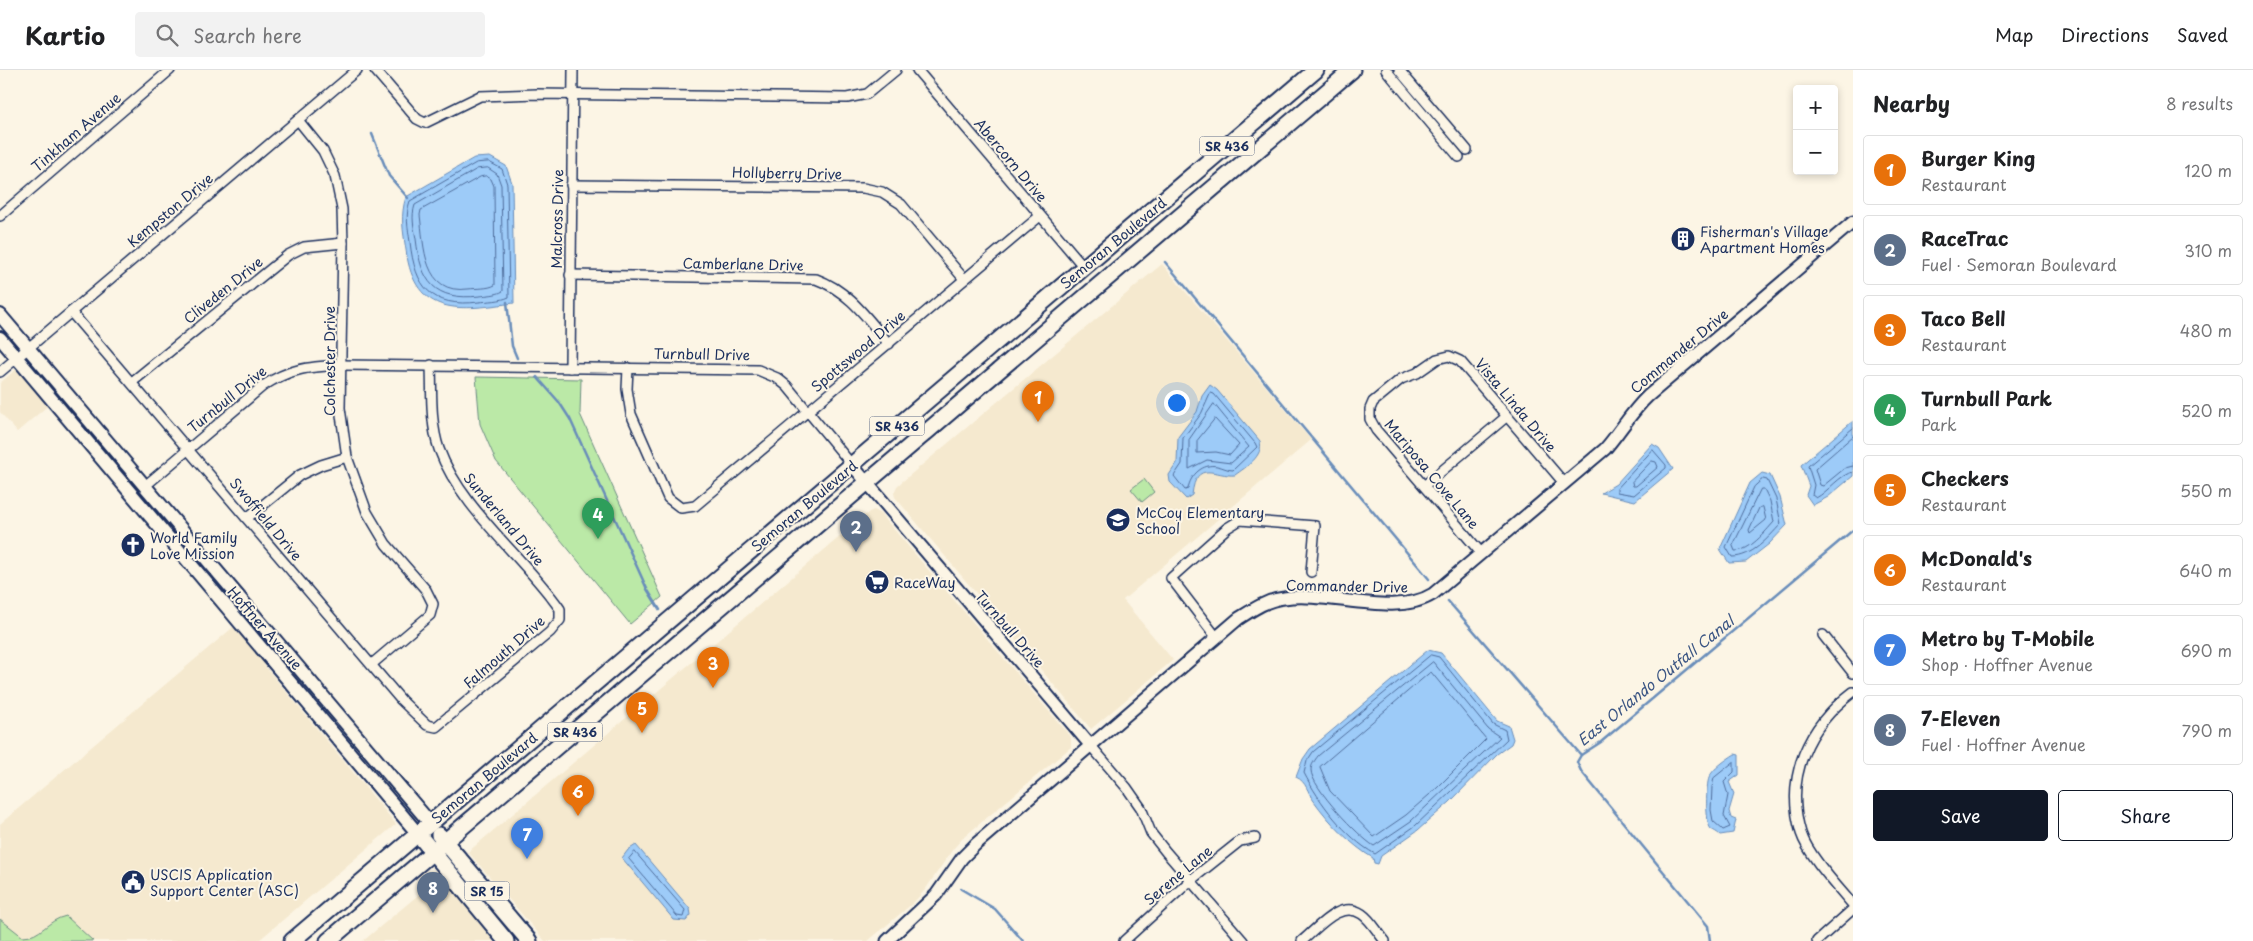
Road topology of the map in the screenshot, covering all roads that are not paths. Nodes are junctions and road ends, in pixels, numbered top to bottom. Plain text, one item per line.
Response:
1 (170, 70) edge
2 (358, 70) edge
3 (375, 70) edge
4 (573, 70) edge
5 (896, 70) edge
6 (917, 70) edge
7 (1316, 70) edge
8 (1352, 70) edge
9 (1386, 70) edge
10 (1399, 70) edge
11 (572, 95) junction
12 (298, 120) junction
13 (1467, 150) dead end
14 (1459, 157) dead end
15 (572, 185) junction
16 (0, 216) edge
17 (1040, 216) junction
18 (1853, 222) edge
19 (1122, 235) junction
20 (343, 243) junction
21 (1084, 267) junction
22 (570, 276) junction
23 (964, 279) junction
24 (1102, 282) junction
25 (71, 312) junction
26 (0, 315) edge
27 (1062, 316) junction
28 (0, 338) edge
29 (889, 344) junction
30 (28, 349) junction
31 (17, 358) junction
32 (341, 365) junction
33 (431, 365) junction
34 (570, 368) junction
35 (628, 368) junction
36 (0, 372) edge
37 (132, 382) junction
38 (1370, 409) joint
39 (808, 411) junction
40 (1506, 417) junction
41 (189, 449) junction
42 (347, 457) junction
43 (852, 465) junction
44 (122, 482) junction
45 (868, 483) junction
46 (1564, 483) junction
47 (1425, 485) junction
48 (144, 486) junction
49 (247, 518) junction
50 (199, 552) junction
51 (1481, 553) junction
52 (1311, 572) dead end
53 (552, 598) joint
54 (671, 619) junction
55 (1823, 635) dead end
56 (1217, 638) junction
57 (372, 664) junction
58 (654, 665) junction
59 (1853, 673) edge
60 (1853, 692) edge
61 (447, 719) joint
62 (1091, 746) junction
63 (431, 824) junction
64 (418, 834) junction
65 (1255, 838) dead end
66 (445, 842) junction
67 (433, 853) junction
68 (1191, 880) junction
69 (1853, 907) edge
70 (292, 941) edge
71 (328, 941) edge
72 (506, 941) edge
73 (529, 941) edge
74 (887, 941) edge
75 (1124, 941) edge
76 (1243, 941) edge
77 (1302, 941) edge
78 (1385, 941) edge
79 (1817, 941) edge

1 - 16 street, Tinkham Avenue
2 - 12 street, Kempston Drive
3 - 11 street
4 - 11 street, Malcross Drive
5 - 11 street
6 - 17 street, Abercorn Drive
7 - 19 main road, Semoran Boulevard / SR 436
8 - 24 main road, Semoran Boulevard / SR 436
9 - 14 street
10 - 13 street
11 - 15 street, Malcross Drive
12 - 20 street, Colchester Drive
12 - 25 street, Kempston Drive
15 - 22 street, Malcross Drive
15 - 23 street, Hollyberry Drive
17 - 21 street, Abercorn Drive
17 - 23 street, Spottswood Drive
18 - 46 street, Commander Drive
19 - 21 main road, Semoran Boulevard / SR 436
19 - 24 main road
20 - 32 street, Colchester Drive
20 - 37 street, Cliveden Drive
21 - 27 main road
21 - 43 main road, Semoran Boulevard / SR 436
22 - 29 street, Camberlane Drive
22 - 34 street, Malcross Drive
23 - 29 street, Spottswood Drive
24 - 27 main road, Semoran Boulevard / SR 436
25 - 30 street, Kempston Drive
25 - 37 street, Swoffield Drive
26 - 30 main road, Hoffner Avenue / SR 15
27 - 45 main road, Semoran Boulevard / SR 436
28 - 31 main road, Hoffner Avenue / SR 15
29 - 39 street, Spottswood Drive
30 - 31 street, Kempston Drive
30 - 48 main road, Hoffner Avenue / SR 15
31 - 36 street, Kempston Drive
31 - 44 main road, Hoffner Avenue / SR 15
32 - 33 street, Turnbull Drive
32 - 41 street, Turnbull Drive
32 - 42 street, Colchester Drive
33 - 34 street, Turnbull Drive
33 - 53 street, Sunderland Drive
34 - 35 street, Turnbull Drive
35 - 39 street, Turnbull Drive
35 - 39 street, Spottswood Drive
37 - 41 street, Swoffield Drive
38 - 40 street, Vista Linda Drive
38 - 47 street, Mariposa Cove Lane
39 - 43 street, Turnbull Drive
40 - 46 street, Vista Linda Drive
40 - 47 street
41 - 48 street, Turnbull Drive
41 - 49 street, Swoffield Drive
42 - 49 street
42 - 57 street, Colchester Drive
43 - 45 street, Turnbull Drive
43 - 54 main road, Semoran Boulevard / SR 436
44 - 50 main road
44 - 64 main road, Hoffner Avenue / SR 15
45 - 58 main road, Semoran Boulevard / SR 436
45 - 62 street, Turnbull Drive
46 - 51 street, Commander Drive
47 - 51 street, Mariposa Cove Lane
48 - 50 main road, Hoffner Avenue / SR 15
49 - 57 street, Swoffield Drive
50 - 63 main road, Hoffner Avenue / SR 15
51 - 56 street, Commander Drive
52 - 56 street
53 - 61 street, Falmouth Drive
54 - 58 main road
54 - 63 main road, Semoran Boulevard / SR 436
55 - 59 street
56 - 62 street, Commander Drive
57 - 61 street, Swoffield Drive
58 - 66 main road, Semoran Boulevard / SR 436
60 - 69 street
62 - 68 street, Turnbull Drive
62 - 74 street, Commander Drive
63 - 64 main road, Semoran Boulevard / SR 436
63 - 66 main road, Hoffner Avenue / SR 15
64 - 67 main road, Hoffner Avenue / SR 15
64 - 70 main road, Semoran Boulevard / SR 436
65 - 68 street, Serene Lane
66 - 67 main road, Semoran Boulevard / SR 436
66 - 73 main road, Hoffner Avenue / SR 15
67 - 71 main road, Semoran Boulevard / SR 436
67 - 72 main road, Hoffner Avenue / SR 15
68 - 75 street, Serene Lane
68 - 76 street, Turnbull Drive
69 - 79 street
77 - 78 street

